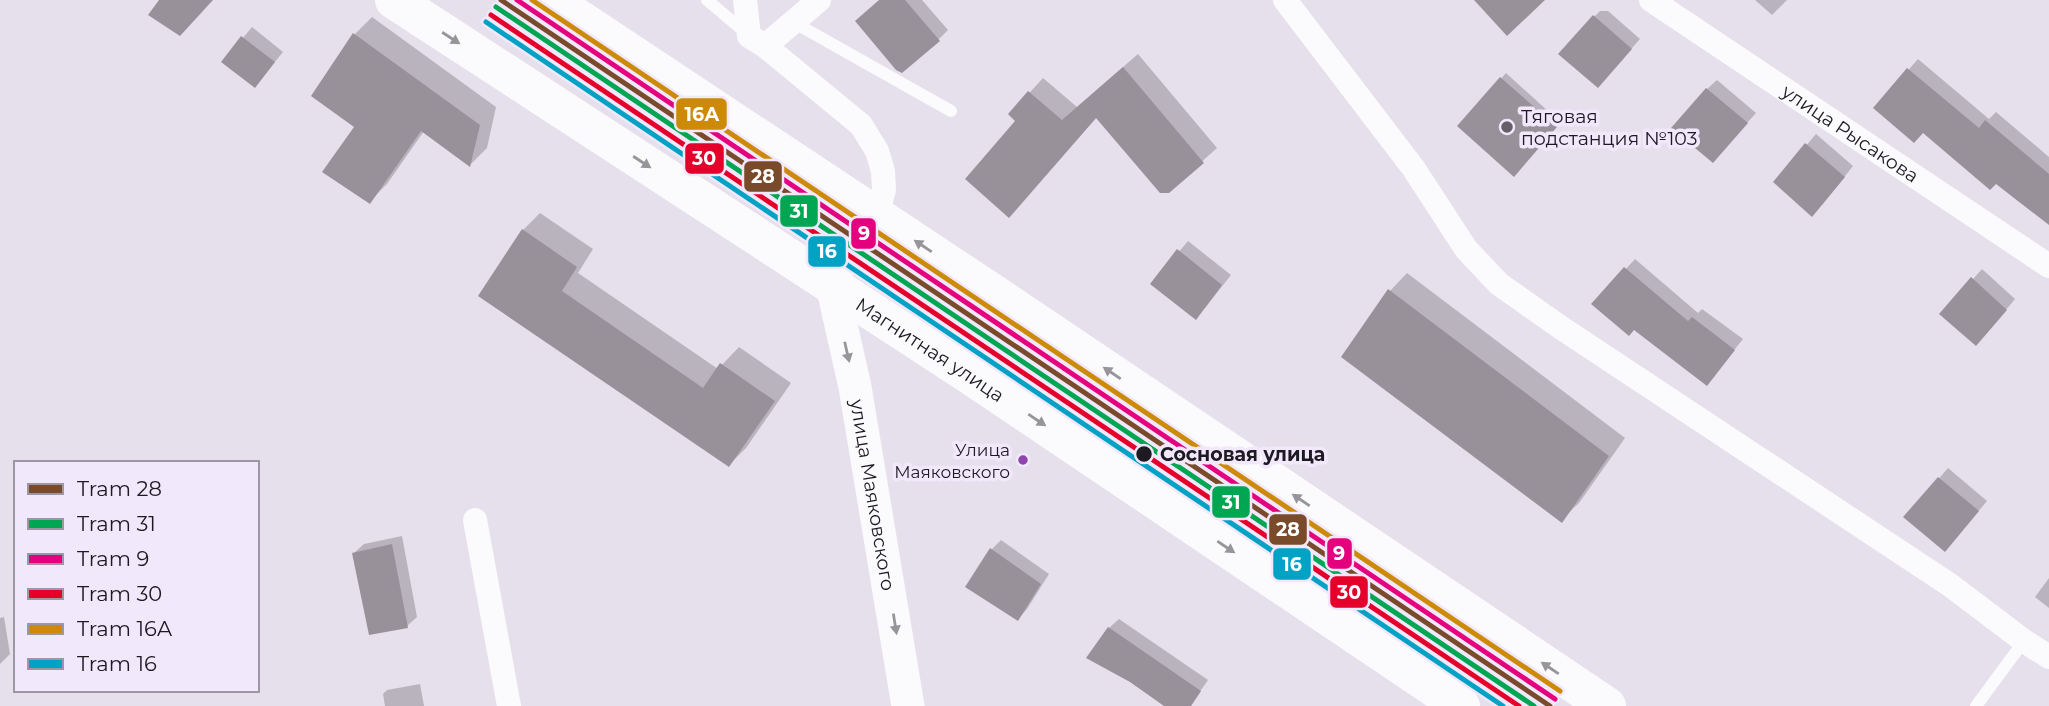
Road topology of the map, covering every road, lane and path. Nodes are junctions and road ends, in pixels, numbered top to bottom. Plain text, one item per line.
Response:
1 (394, 0) edge
2 (551, 0) edge
3 (707, 0) edge
4 (745, 0) edge
5 (820, 0) edge
6 (1286, 0) edge
7 (1651, 0) edge
8 (793, 22) junction
9 (757, 41) junction
10 (951, 111) dead end
11 (877, 216) junction
12 (2049, 266) edge
13 (832, 285) junction
14 (475, 520) dead end
15 (2024, 641) junction
16 (2049, 657) edge
17 (509, 706) edge
18 (908, 706) edge
19 (1461, 706) edge
20 (1607, 706) edge
21 (1976, 706) edge

1 -> 13 main road, Магнитная улица
2 - 11 main road
3 - 9 lane
4 - 9 street
5 - 8 street
6 - 15 street
7 - 12 street, улица Рысакова
8 - 9 street
8 - 10 lane
9 - 11 street
11 - 13 street
20 -> 11 main road
13 -> 18 main road, улица Маяковского
13 -> 19 main road, Магнитная улица
14 - 17 street
15 - 16 street
15 - 21 lane

